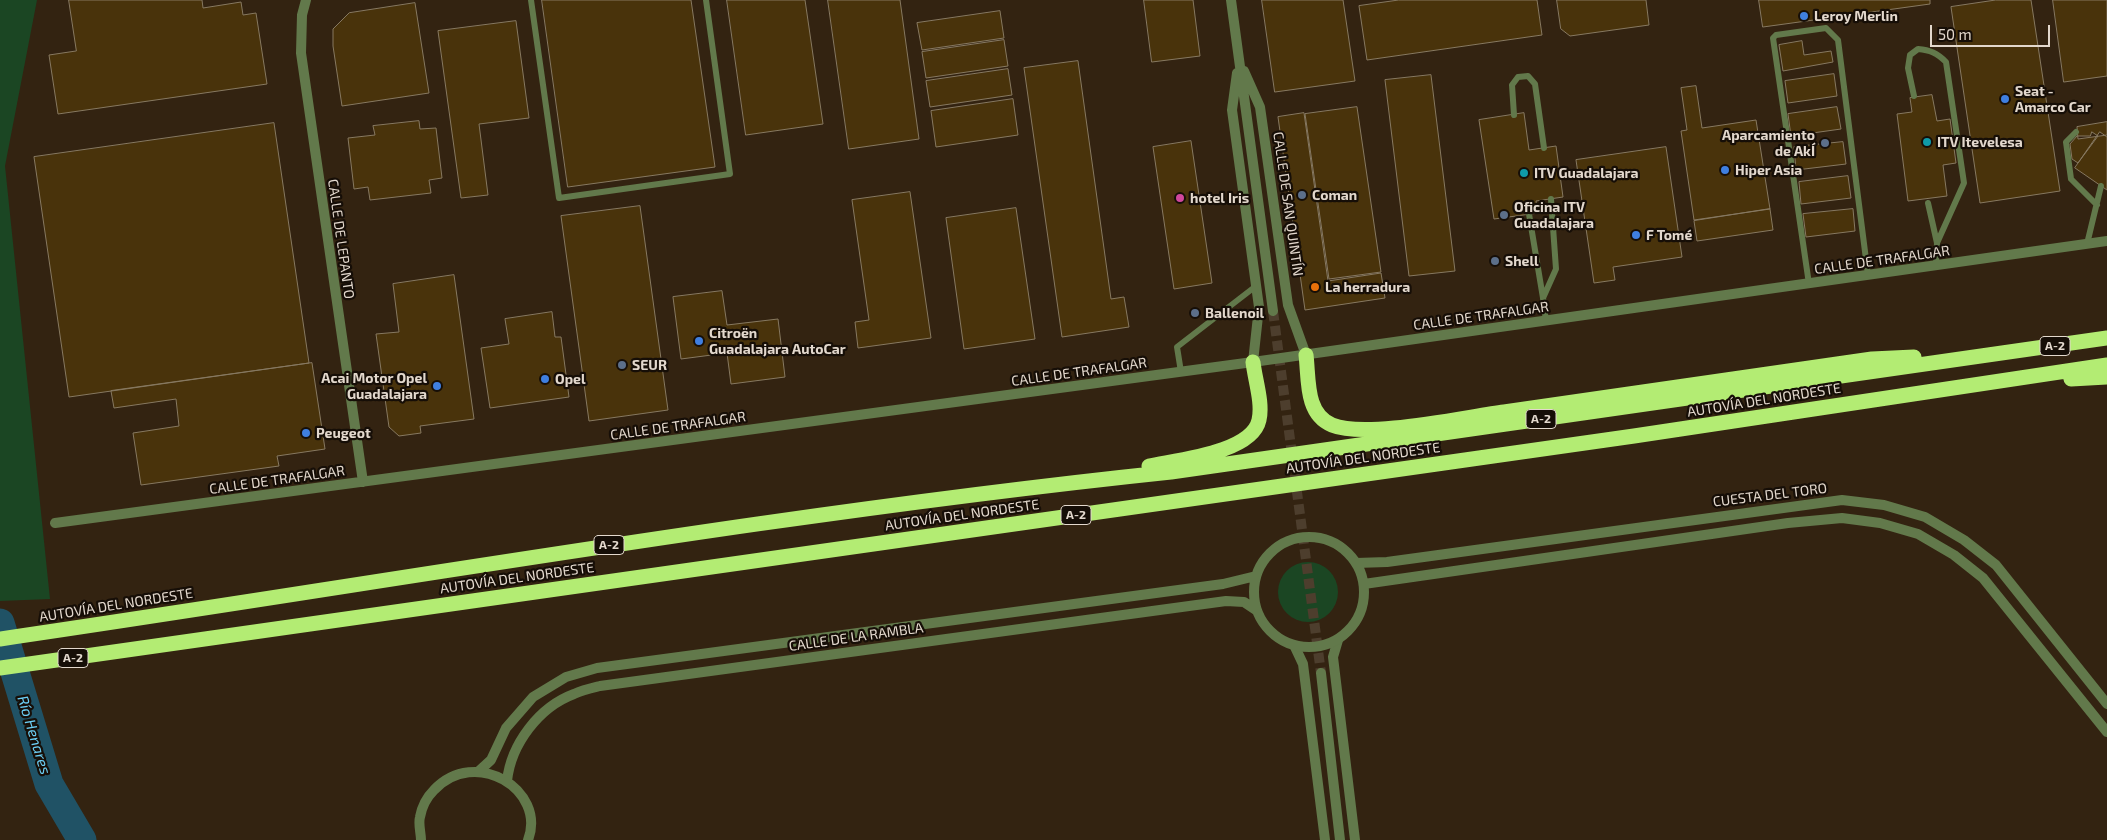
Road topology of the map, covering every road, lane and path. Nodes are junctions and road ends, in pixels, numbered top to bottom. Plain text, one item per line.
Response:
1 (306, 0) edge
2 (531, 0) edge
3 (706, 0) edge
4 (1230, 0) edge
5 (1239, 58) junction
6 (1914, 96) dead end
7 (1514, 115) dead end
8 (2076, 132) dead end
9 (1544, 148) dead end
10 (2101, 186) dead end
11 (1551, 199) dead end
12 (1928, 203) dead end
13 (2097, 205) junction
14 (1529, 214) dead end
15 (2107, 241) edge
16 (1937, 244) junction
17 (2087, 244) junction
18 (1936, 266) junction
19 (1868, 276) junction
20 (1809, 284) junction
21 (1256, 286) junction
22 (1542, 298) junction
23 (1273, 311) tunnel mouth
24 (1546, 321) junction
25 (2107, 338) edge
26 (2003, 353) junction
27 (1306, 355) junction
28 (1253, 362) junction
29 (2107, 365) edge
30 (1181, 372) junction
31 (2107, 377) edge
32 (2007, 380) junction
33 (362, 482) junction
34 (1078, 482) junction
35 (55, 523) dead end
36 (1356, 563) junction
37 (1256, 576) junction
38 (1364, 584) junction
39 (1256, 610) junction
40 (142, 618) junction
41 (0, 629) edge
42 (0, 639) edge
43 (1338, 640) junction
44 (1295, 647) junction
45 (0, 668) edge
46 (1321, 673) tunnel mouth
47 (2107, 704) edge
48 (2107, 732) edge
49 (479, 771) junction
50 (507, 781) junction
51 (421, 840) edge
52 (528, 840) edge
53 (1325, 840) edge
54 (1340, 840) edge
55 (1355, 840) edge

1 - 33 street, CALLE DE LEPANTO
2 - 3 lane
4 - 5 street, CALLE DE SAN QUINTÍN
5 - 21 street, CALLE DE SAN QUINTÍN
5 - 23 street, CALLE DE SAN QUINTÍN
5 - 27 street, CALLE DE SAN QUINTÍN
6 - 16 lane
7 - 9 lane
8 - 13 lane
10 - 13 lane
11 - 22 lane
12 - 16 lane
13 - 17 lane
14 - 22 lane
15 - 17 street, CALLE DE TRAFALGAR
16 - 18 lane
17 - 18 street, CALLE DE TRAFALGAR
18 - 19 street, CALLE DE TRAFALGAR
19 - 20 street, CALLE DE TRAFALGAR
19 - 20 lane
20 - 24 street, CALLE DE TRAFALGAR
21 - 28 street, CALLE DE SAN QUINTÍN
21 - 30 lane
22 - 24 lane
24 - 27 street, CALLE DE TRAFALGAR
25 - 26 highway, AUTOVÍA DEL NORDESTE / A-2
26 - 27 highway
26 - 34 highway, AUTOVÍA DEL NORDESTE / A-2
27 - 28 street, CALLE DE TRAFALGAR
28 - 30 street, CALLE DE TRAFALGAR
28 - 34 highway
29 - 32 highway, AUTOVÍA DEL NORDESTE / A-2
30 - 33 street, CALLE DE TRAFALGAR
31 - 32 highway
32 - 45 highway, AUTOVÍA DEL NORDESTE / A-2
33 - 35 street, CALLE DE TRAFALGAR
34 - 40 highway, AUTOVÍA DEL NORDESTE / A-2
36 - 37 street
36 - 38 street
36 - 47 street, CUESTA DEL TORO
37 - 39 street
37 - 49 street
38 - 43 street
38 - 48 street
39 - 44 street
39 - 50 street, CALLE DE LA RAMBLA
40 - 41 highway
40 - 42 highway, AUTOVÍA DEL NORDESTE / A-2
43 - 44 street
43 - 55 street
44 - 53 street
46 - 54 street
49 - 50 street
49 - 51 street
50 - 52 street

